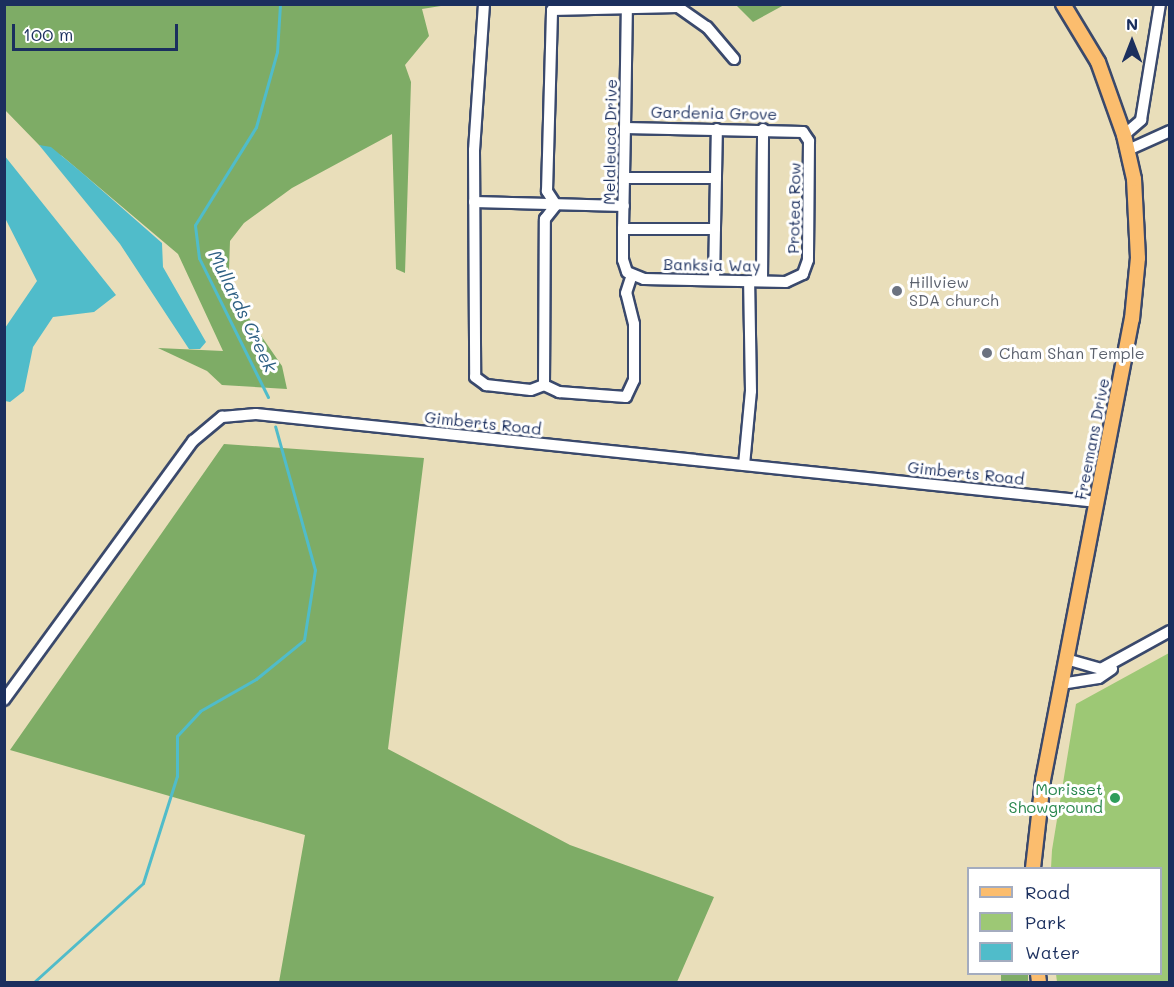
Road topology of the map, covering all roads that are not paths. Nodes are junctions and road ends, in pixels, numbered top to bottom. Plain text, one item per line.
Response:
1 (484, 4) edge
2 (1062, 4) edge
3 (1160, 4) edge
4 (628, 6) edge
5 (734, 59) dead end
6 (625, 128) junction
7 (717, 129) junction
8 (763, 129) junction
9 (1170, 131) edge
10 (803, 132) joint
11 (1124, 135) junction
12 (1128, 150) junction
13 (624, 178) junction
14 (716, 178) junction
15 (474, 202) junction
16 (556, 205) junction
17 (624, 206) junction
18 (623, 229) junction
19 (715, 229) junction
20 (632, 275) junction
21 (714, 280) junction
22 (749, 281) junction
23 (762, 281) junction
24 (792, 281) joint
25 (544, 385) junction
26 (744, 465) junction
27 (1097, 502) junction
28 (1170, 631) edge
29 (1066, 660) junction
30 (1121, 660) junction
31 (1062, 684) junction
32 (4, 700) edge
33 (1033, 867) edge

1 - 15 street
2 - 11 main road, Freemans Drive
3 - 11 street
4 - 5 street
4 - 6 street, Melaleuca Drive
4 - 16 street
6 - 7 street, Gardenia Grove
6 - 13 street, Melaleuca Drive
7 - 8 street, Gardenia Grove
7 - 14 street
8 - 10 street, Gardenia Grove
8 - 23 street
9 - 12 street
10 - 24 street, Protea Row
11 - 12 main road, Freemans Drive
12 - 27 main road, Freemans Drive
13 - 14 street
13 - 17 street, Melaleuca Drive
14 - 19 street
15 - 16 street
15 - 25 street
16 - 17 street
16 - 25 street
17 - 18 street, Melaleuca Drive
18 - 19 street
18 - 20 street, Melaleuca Drive
19 - 21 street
20 - 21 street, Banksia Way
20 - 25 street
21 - 22 street, Banksia Way
22 - 23 street, Banksia Way
22 - 26 street
23 - 24 street, Banksia Way
26 - 27 street, Gimberts Road
26 - 32 street, Gimberts Road
27 - 29 main road, Freemans Drive
28 - 30 street
29 - 30 street
29 - 31 main road, Freemans Drive
30 - 31 street
31 - 33 main road, Freemans Drive

